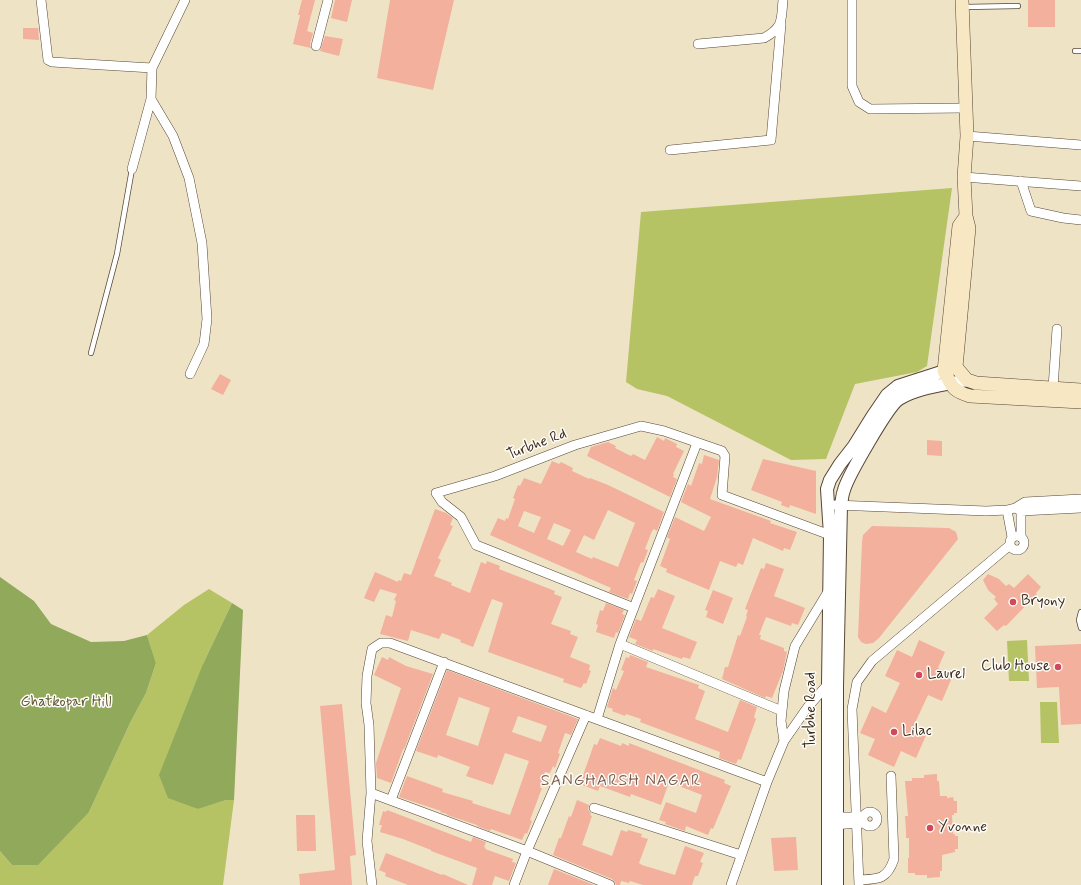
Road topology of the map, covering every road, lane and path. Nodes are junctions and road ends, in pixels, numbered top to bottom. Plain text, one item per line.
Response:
1 (41, 0) edge
2 (185, 0) edge
3 (328, 0) edge
4 (783, 0) edge
5 (852, 0) edge
6 (962, 3) edge
7 (1018, 6) dead end
8 (780, 24) junction
9 (698, 44) dead end
10 (316, 46) dead end
11 (1075, 51) dead end
12 (1081, 51) edge
13 (152, 68) junction
14 (151, 99) junction
15 (965, 108) junction
16 (967, 136) junction
17 (1081, 145) edge
18 (670, 150) dead end
19 (132, 169) joint
20 (964, 176) junction
21 (1021, 181) junction
22 (1081, 186) edge
23 (1081, 220) edge
24 (1057, 329) dead end
25 (91, 353) dead end
26 (950, 369) junction
27 (190, 374) dead end
28 (967, 380) junction
29 (951, 384) junction
30 (1053, 388) junction
31 (1081, 390) edge
32 (1081, 402) edge
33 (697, 443) junction
34 (1081, 499) edge
35 (828, 504) junction
36 (841, 505) junction
37 (1048, 505) junction
38 (1081, 508) edge
39 (1014, 510) junction
40 (830, 535) junction
41 (1015, 540) junction
42 (829, 590) junction
43 (634, 608) junction
44 (1081, 612) edge
45 (1081, 628) edge
46 (620, 644) junction
47 (444, 662) junction
48 (828, 684) junction
49 (782, 711) junction
50 (586, 715) junction
51 (597, 719) junction
52 (784, 741) junction
53 (891, 776) dead end
54 (767, 782) junction
55 (371, 793) junction
56 (391, 800) junction
57 (594, 808) dead end
58 (860, 820) junction
59 (832, 821) junction
60 (527, 851) junction
61 (741, 855) junction
62 (859, 882) edge
63 (372, 885) edge
64 (514, 885) edge
65 (610, 885) edge
66 (731, 885) edge
67 (828, 885) edge
68 (837, 885) edge

1 - 13 street
2 - 13 street
3 - 10 street
4 - 8 street
5 - 15 street
6 - 7 lane
6 - 15 main road
8 - 9 street
8 - 18 street
11 - 12 lane
13 - 14 street
14 - 19 street
14 - 27 street
15 - 16 main road
16 - 17 street
16 - 20 main road
19 - 25 lane
20 - 21 street
20 - 26 main road
21 - 22 street
21 - 23 street
24 - 30 street
26 - 28 main road
26 - 29 main road
26 - 35 street, Turbhe Road
28 - 29 street
28 - 30 main road
29 - 32 main road
29 - 36 street
30 - 31 main road
33 - 40 street, Turbhe Rd
33 - 43 street
33 - 43 street, Turbhe Rd
34 - 37 street
35 - 36 street
35 - 40 street, Turbhe Road
36 - 39 street
36 - 59 street
37 - 38 street
37 - 39 street
39 - 41 street
39 - 41 street
40 - 42 street, Turbhe Road
41 - 58 street
42 - 48 street, Turbhe Road
42 - 49 street
43 - 46 street
44 - 45 lane
46 - 49 street
46 - 51 street
47 - 50 street
47 - 55 street
47 - 56 street
48 - 52 street
48 - 59 street, Turbhe Road
49 - 52 street
50 - 51 street
50 - 60 street
51 - 54 street
52 - 54 street
53 - 62 street
54 - 61 street
55 - 56 street
55 - 63 street
56 - 60 street
57 - 61 street
58 - 59 street
58 - 62 street
59 - 67 street, Turbhe Road
59 - 68 street
60 - 64 street
60 - 65 street
61 - 66 street

